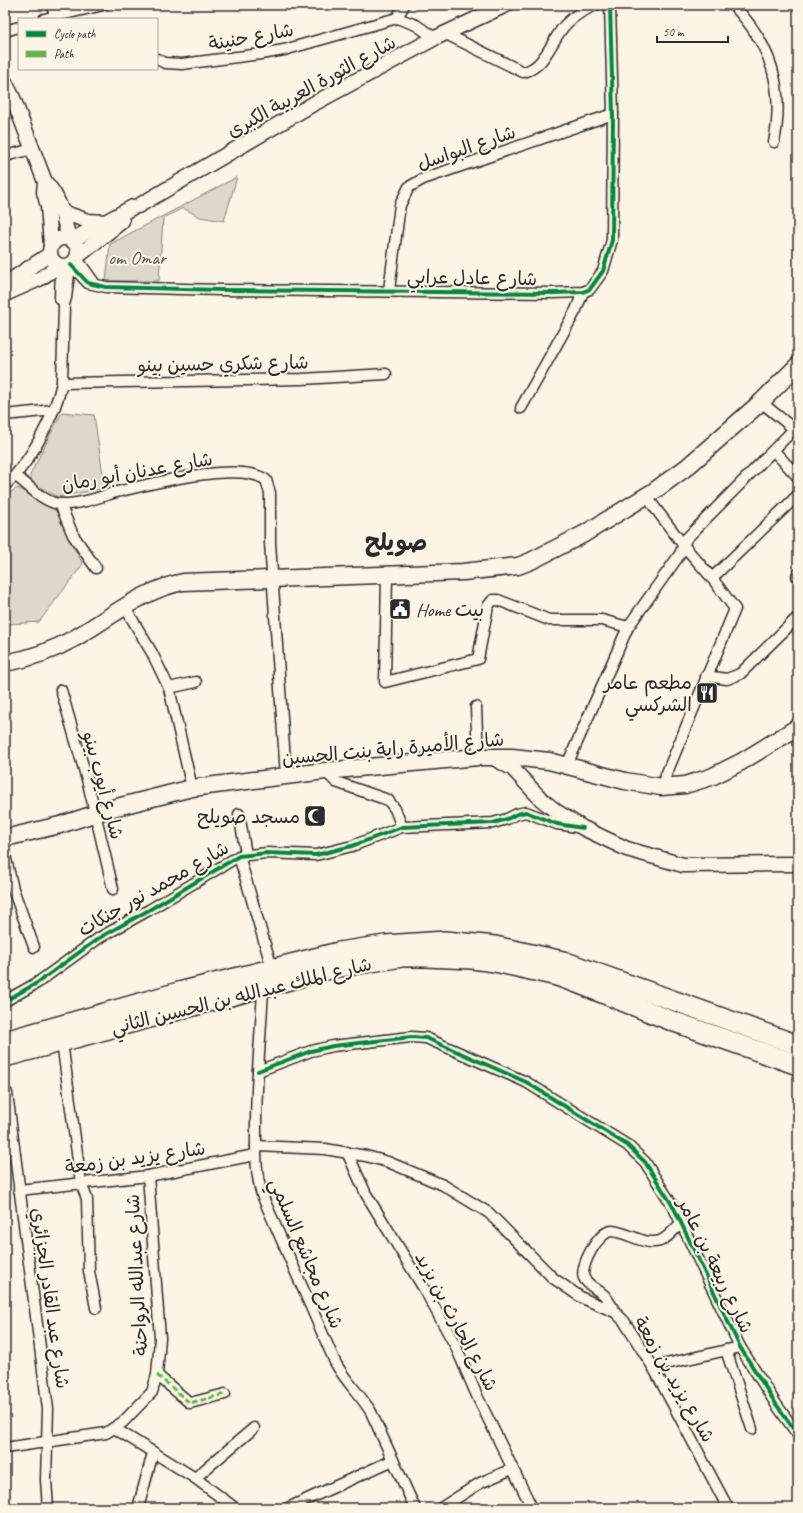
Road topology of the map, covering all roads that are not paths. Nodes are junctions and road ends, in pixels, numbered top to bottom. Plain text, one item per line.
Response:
1 (51, 5) edge
2 (103, 5) edge
3 (404, 5) edge
4 (506, 5) edge
5 (596, 5) edge
6 (610, 5) edge
7 (733, 5) edge
8 (58, 15) junction
9 (48, 18) edge
10 (68, 18) edge
11 (397, 18) junction
12 (18, 27) edge
13 (5, 31) edge
14 (441, 36) junction
15 (158, 59) edge
16 (5, 82) edge
17 (613, 114) junction
18 (774, 142) dead end
19 (33, 149) junction
20 (5, 156) edge
21 (45, 182) junction
22 (138, 206) junction
23 (62, 212) junction
24 (108, 222) junction
25 (70, 239) junction
26 (51, 250) junction
27 (69, 263) junction
28 (5, 284) edge
29 (389, 290) junction
30 (583, 292) junction
31 (5, 294) edge
32 (798, 365) edge
33 (386, 374) dead end
34 (62, 383) junction
35 (761, 402) junction
36 (522, 408) dead end
37 (53, 410) junction
38 (5, 415) edge
39 (796, 427) edge
40 (774, 451) junction
41 (16, 476) junction
42 (798, 477) edge
43 (5, 485) edge
44 (798, 495) edge
45 (646, 496) junction
46 (60, 504) junction
47 (684, 546) junction
48 (96, 568) dead end
49 (387, 576) junction
50 (712, 578) junction
51 (273, 579) junction
52 (125, 607) junction
53 (798, 617) edge
54 (628, 627) junction
55 (5, 663) edge
56 (706, 676) junction
57 (196, 682) dead end
58 (169, 688) junction
59 (60, 690) dead end
60 (476, 707) dead end
61 (798, 727) edge
62 (485, 757) junction
63 (532, 759) junction
64 (567, 765) junction
65 (325, 771) junction
66 (286, 776) junction
67 (529, 784) junction
68 (661, 787) junction
69 (192, 788) junction
70 (95, 814) junction
71 (239, 814) dead end
72 (402, 827) junction
73 (583, 828) junction
74 (5, 838) edge
75 (5, 855) edge
76 (243, 855) junction
77 (798, 864) edge
78 (113, 889) dead end
79 (34, 947) dead end
80 (272, 968) junction
81 (263, 988) junction
82 (5, 1001) edge
83 (5, 1041) edge
84 (62, 1042) junction
85 (798, 1046) edge
86 (5, 1057) edge
87 (798, 1065) edge
88 (258, 1071) junction
89 (7, 1093) dead end
90 (256, 1151) junction
91 (347, 1152) junction
92 (148, 1176) junction
93 (81, 1183) junction
94 (20, 1190) junction
95 (681, 1224) junction
96 (96, 1308) dead end
97 (615, 1312) junction
98 (740, 1347) junction
99 (726, 1350) junction
100 (653, 1367) junction
101 (157, 1375) junction
102 (225, 1394) dead end
103 (114, 1428) junction
104 (254, 1428) dead end
105 (752, 1429) dead end
106 (798, 1435) edge
107 (48, 1442) junction
108 (5, 1448) edge
109 (154, 1453) junction
110 (393, 1460) junction
111 (512, 1469) junction
112 (195, 1478) junction
113 (295, 1507) edge
114 (48, 1508) edge
115 (138, 1508) edge
116 (235, 1508) edge
117 (415, 1508) edge
118 (441, 1508) edge
119 (532, 1508) edge
120 (728, 1508) edge

1 - 8 street
2 - 8 street
3 - 11 street
4 - 14 street, شارع الثورة العربية الكبرى
5 - 14 street
6 - 17 street
7 - 18 street
8 - 9 street
8 - 10 street
11 - 14 street
11 - 15 street, شارع حنينة
12 - 13 street
14 - 22 street, شارع الثورة العربية الكبرى
16 - 19 street
17 - 29 street, شارع البواسل
17 - 30 street
19 - 20 street
19 - 21 street
21 - 23 street
21 - 26 street
22 - 24 street, شارع الثورة العربية الكبرى
22 - 27 street, شارع الثورة العربية الكبرى
23 - 24 street
23 - 25 street
24 - 25 street, شارع الثورة العربية الكبرى
25 - 26 street
25 - 27 street
26 - 27 street
26 - 28 street
27 - 29 street, شارع عادل عرابي
27 - 31 street, شارع الثورة العربية الكبرى
27 - 34 street
29 - 30 street, شارع عادل عرابي
30 - 36 street
32 - 35 main road
33 - 34 street, شارع شكري حسين بينو
34 - 37 street
35 - 39 street
35 - 45 main road
37 - 38 street
37 - 41 street
39 - 40 street
40 - 42 street
40 - 47 street
41 - 43 street
41 - 46 street, شارع عدنان أبو رمان
44 - 50 street
45 - 47 street
45 - 49 main road
46 - 48 street
46 - 51 street, شارع عدنان أبو رمان
47 - 50 street
47 - 54 street
49 - 51 main road
49 - 54 street
50 - 56 street
51 - 52 main road
51 - 66 street
52 - 55 main road
52 - 58 street
53 - 56 street
54 - 64 street
56 - 68 street
57 - 58 street
58 - 69 street
59 - 70 street, شارع أيوب بينو
60 - 62 street
61 - 68 main road, شارع الأميرة راية بنت الحسين
62 - 63 main road, شارع الأميرة راية بنت الحسين
62 - 65 main road, شارع الأميرة راية بنت الحسين
62 - 67 street
63 - 64 main road, شارع الأميرة راية بنت الحسين
63 - 67 street
64 - 68 main road, شارع الأميرة راية بنت الحسين
65 - 66 main road, شارع الأميرة راية بنت الحسين
65 - 72 street
66 - 69 main road, شارع الأميرة راية بنت الحسين
67 - 73 street
69 - 70 main road, شارع الأميرة راية بنت الحسين
70 - 74 main road, شارع الأميرة راية بنت الحسين
70 - 78 street, شارع أيوب بينو
71 - 76 street
72 - 73 street, شارع محمد نور جنكات
72 - 76 street, شارع محمد نور جنكات
73 - 77 street
75 - 79 street
76 - 80 street
76 - 82 street, شارع محمد نور جنكات
80 - 83 highway, شارع الملك عبدالله بن الحسين الثاني
80 - 85 highway, شارع الملك عبدالله بن الحسين الثاني
81 - 84 highway, شارع الملك عبدالله بن الحسين الثاني
81 - 87 highway, شارع الملك عبدالله بن الحسين الثاني
81 - 88 street, شارع مجاشع السلمي
84 - 86 highway, شارع الملك عبدالله بن الحسين الثاني
84 - 93 street
88 - 90 street, شارع مجاشع السلمي
88 - 95 street, شارع ربيعة بن عامر
89 - 94 street, شارع عبد القادر الجزائري
90 - 91 street, شارع يزيد بن زمعة
90 - 92 street, شارع يزيد بن زمعة
90 - 110 street, شارع مجاشع السلمي
91 - 97 street, شارع يزيد بن زمعة
91 - 111 street, شارع الحارث بن يزيد
92 - 93 street, شارع يزيد بن زمعة
92 - 101 street, شارع عبدالله الرواحنة
93 - 94 street, شارع يزيد بن زمعة
93 - 96 street
94 - 107 street, شارع عبد القادر الجزائري
95 - 97 street
95 - 98 street, شارع ربيعة بن عامر
97 - 100 street, شارع يزيد بن زمعة
98 - 99 street
98 - 106 street, شارع ربيعة بن عامر
99 - 100 street
99 - 105 street
100 - 120 street, شارع يزيد بن زمعة
101 - 102 street
101 - 103 street, شارع عبدالله الرواحنة
103 - 107 street, شارع عبدالله الرواحنة
103 - 109 street
104 - 112 street
107 - 108 street, شارع عبدالله الرواحنة
107 - 114 street, شارع عبد القادر الجزائري
109 - 112 street
109 - 115 street
110 - 113 street
110 - 117 street, شارع مجاشع السلمي
111 - 118 street
111 - 119 street, شارع الحارث بن يزيد
112 - 116 street

